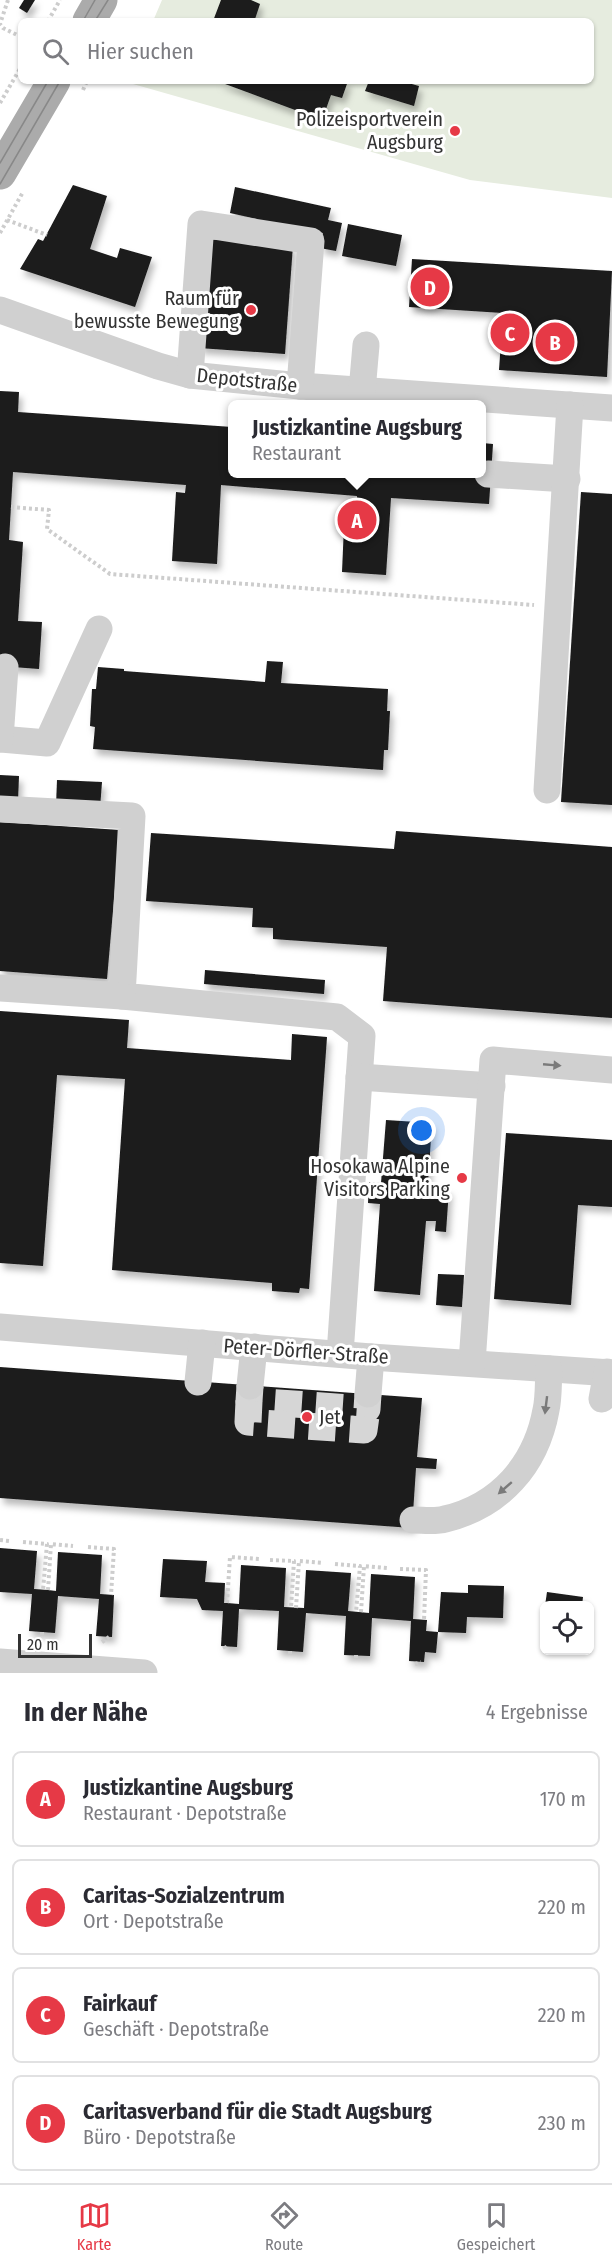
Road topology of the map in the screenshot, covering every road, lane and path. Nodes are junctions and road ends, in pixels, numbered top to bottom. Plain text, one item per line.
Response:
1 (8, 0) edge
2 (60, 0) edge
3 (50, 18) edge
4 (18, 36) edge
5 (18, 72) edge
6 (53, 84) edge
7 (0, 103) edge
8 (12, 172) edge
9 (7, 220) junction
10 (0, 233) edge
11 (46, 235) dead end
12 (0, 310) edge
13 (366, 345) dead end
14 (190, 375) junction
15 (300, 386) junction
16 (362, 391) junction
17 (570, 405) junction
18 (612, 408) edge
19 (488, 474) dead end
20 (567, 479) junction
21 (10, 507) dead end
22 (559, 607) junction
23 (99, 629) dead end
24 (5, 667) dead end
25 (0, 739) edge
26 (547, 790) dead end
27 (0, 809) edge
28 (0, 988) edge
29 (122, 996) junction
30 (612, 1070) edge
31 (493, 1073) junction
32 (359, 1077) junction
33 (0, 1327) edge
34 (202, 1343) junction
35 (254, 1347) junction
36 (340, 1354) junction
37 (371, 1357) junction
38 (472, 1363) junction
39 (549, 1369) junction
40 (609, 1372) edge
41 (198, 1382) dead end
42 (250, 1386) tunnel mouth
43 (368, 1394) tunnel mouth
44 (602, 1399) dead end
45 (413, 1520) dead end
46 (0, 1540) edge
47 (9, 1541) dead end
48 (23, 1542) dead end
49 (73, 1546) dead end
50 (88, 1547) dead end
51 (259, 1559) dead end
52 (270, 1560) dead end
53 (323, 1563) dead end
54 (334, 1564) dead end
55 (387, 1568) dead end
56 (400, 1569) dead end
57 (111, 1595) dead end
58 (227, 1603) dead end
59 (424, 1620) dead end
60 (109, 1637) dead end
61 (102, 1642) dead end
62 (224, 1646) dead end
63 (227, 1651) dead end
64 (0, 1662) edge
65 (421, 1662) dead end
66 (415, 1664) dead end
67 (144, 1673) edge

1 - 4 path
2 - 3 path
5 - 7 path
6 - 8 main road
8 - 9 path
9 - 10 path
9 - 11 path
12 - 14 street, Depotstraße
13 - 16 street
14 - 15 street, Depotstraße
14 - 15 street
15 - 16 street, Depotstraße
16 - 17 street, Depotstraße
17 - 18 street, Depotstraße
17 - 20 street
19 - 20 street
20 - 22 street
21 - 22 path
22 - 26 street
23 - 25 street
24 - 25 street
27 - 29 street
28 - 29 street
29 - 32 street
31 -> 30 street
31 - 32 street
31 - 38 street
32 - 36 street
33 - 34 street, Peter-Dörfler-Straße
34 - 35 street, Peter-Dörfler-Straße
34 - 41 street
35 - 36 street, Peter-Dörfler-Straße
35 - 42 street
36 - 37 street, Peter-Dörfler-Straße
37 - 38 street, Peter-Dörfler-Straße
37 - 43 street
38 - 39 street, Peter-Dörfler-Straße
39 - 40 street, Peter-Dörfler-Straße
39 -> 45 street
40 - 44 street
46 - 47 path
48 - 49 path
50 - 57 path
51 - 58 path
52 - 53 path
54 - 55 path
56 - 59 path
60 - 61 path
62 - 63 path
64 - 67 street
65 - 66 path

